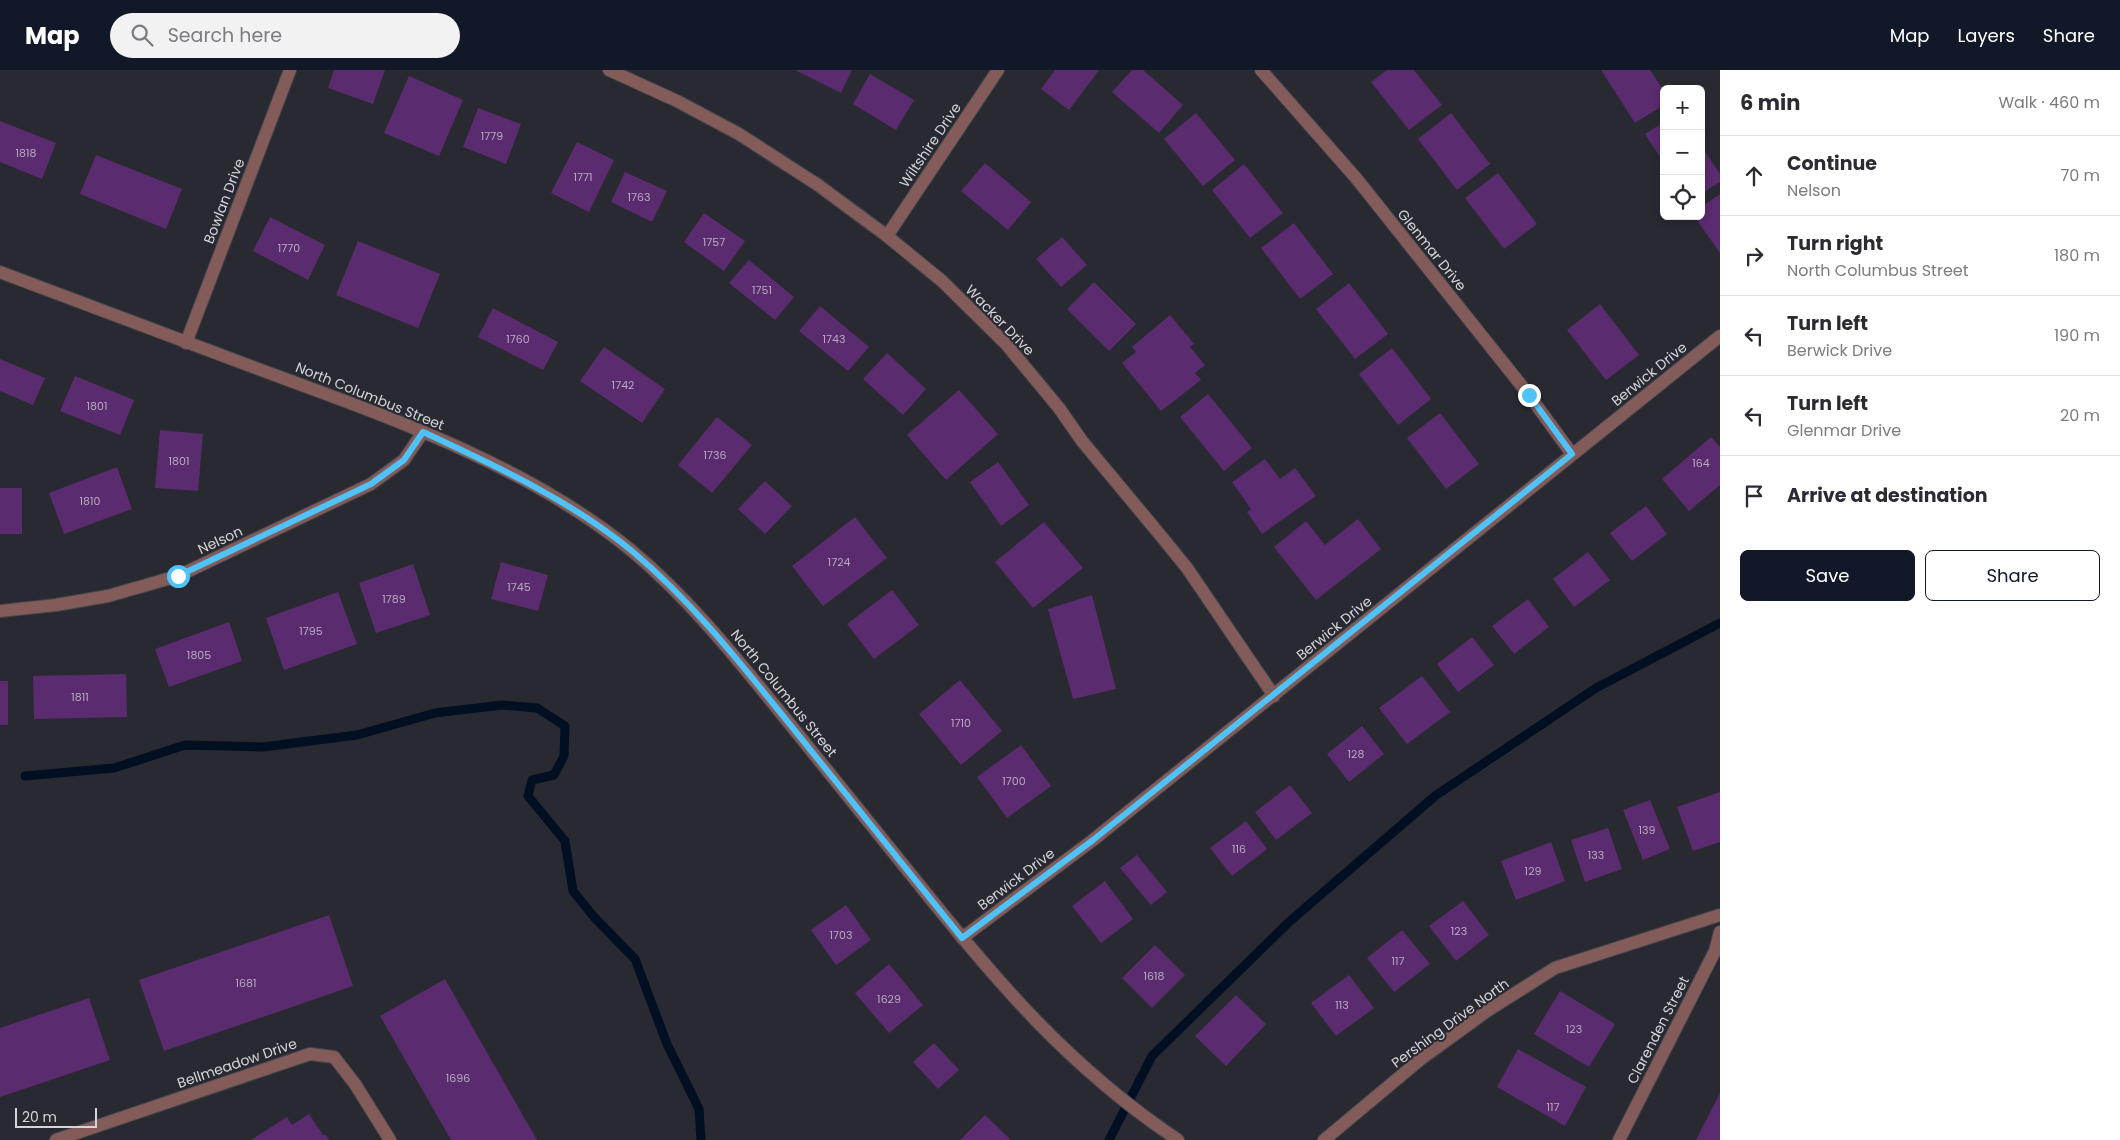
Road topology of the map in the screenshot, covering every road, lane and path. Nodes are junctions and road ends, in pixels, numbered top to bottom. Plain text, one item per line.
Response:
1 (290, 70) edge
2 (609, 70) edge
3 (998, 70) edge
4 (1261, 70) edge
5 (888, 236) junction
6 (0, 272) edge
7 (1720, 336) edge
8 (186, 343) junction
9 (423, 432) junction
10 (1572, 454) junction
11 (0, 611) edge
12 (1274, 696) junction
13 (1720, 915) edge
14 (1720, 932) edge
15 (962, 938) junction
16 (56, 1140) edge
17 (390, 1140) edge
18 (1178, 1140) edge
19 (1324, 1140) edge
20 (1619, 1140) edge

1 - 8 street, Bowlan Drive
2 - 5 street, Wacker Drive
3 - 5 street, Wiltshire Drive
4 - 10 street, Glenmar Drive
5 - 12 street, Wacker Drive
6 - 8 street, North Columbus Street
7 - 10 street, Berwick Drive
8 - 9 street, North Columbus Street
9 - 11 street, Nelson
9 - 15 street, North Columbus Street
10 - 12 street, Berwick Drive
12 - 15 street, Berwick Drive
13 - 19 street, Pershing Drive North
14 - 20 street, Clarenden Street
15 - 18 street, North Columbus Street
16 - 17 street, Bellmeadow Drive

